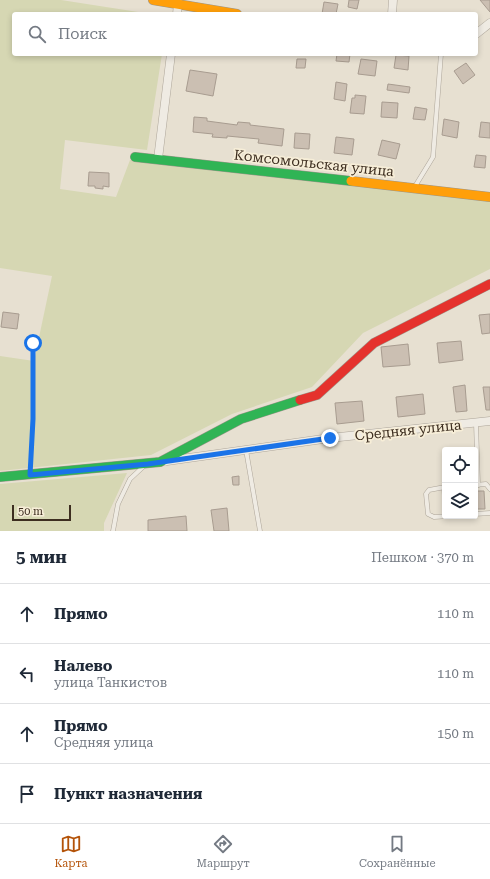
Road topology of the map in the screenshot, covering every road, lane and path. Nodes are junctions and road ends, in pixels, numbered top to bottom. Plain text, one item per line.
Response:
1 (153, 0) edge
2 (393, 0) edge
3 (178, 3) junction
4 (177, 12) edge
5 (226, 12) edge
6 (392, 12) edge
7 (490, 23) edge
8 (478, 32) edge
9 (172, 56) edge
10 (441, 56) edge
11 (135, 157) dead end
12 (158, 159) junction
13 (414, 188) junction
14 (490, 197) edge
15 (490, 284) edge
16 (33, 343) dead end
17 (490, 421) edge
18 (476, 423) junction
19 (246, 450) junction
20 (160, 462) junction
21 (148, 464) junction
22 (30, 475) junction
23 (0, 477) edge
24 (477, 483) edge
25 (478, 485) edge
26 (442, 487) edge
27 (490, 489) edge
28 (490, 513) edge
29 (478, 514) edge
30 (442, 516) edge
31 (113, 531) edge
32 (260, 531) edge

1 - 3 street
2 - 6 street
3 - 4 street
3 - 5 street
7 - 8 street
9 - 12 street
10 - 13 lane
11 - 12 street, Комсомольская улица
12 - 13 street, Комсомольская улица
13 - 14 street, Комсомольская улица
15 - 20 street
16 - 22 path
17 - 18 street, Средняя улица
18 - 19 street, Средняя улица
18 - 24 lane
19 - 20 street, Средняя улица
19 - 32 lane
20 - 21 street
21 - 22 street
21 - 31 lane
22 - 23 street
25 - 27 lane
26 - 30 lane
28 - 29 lane

